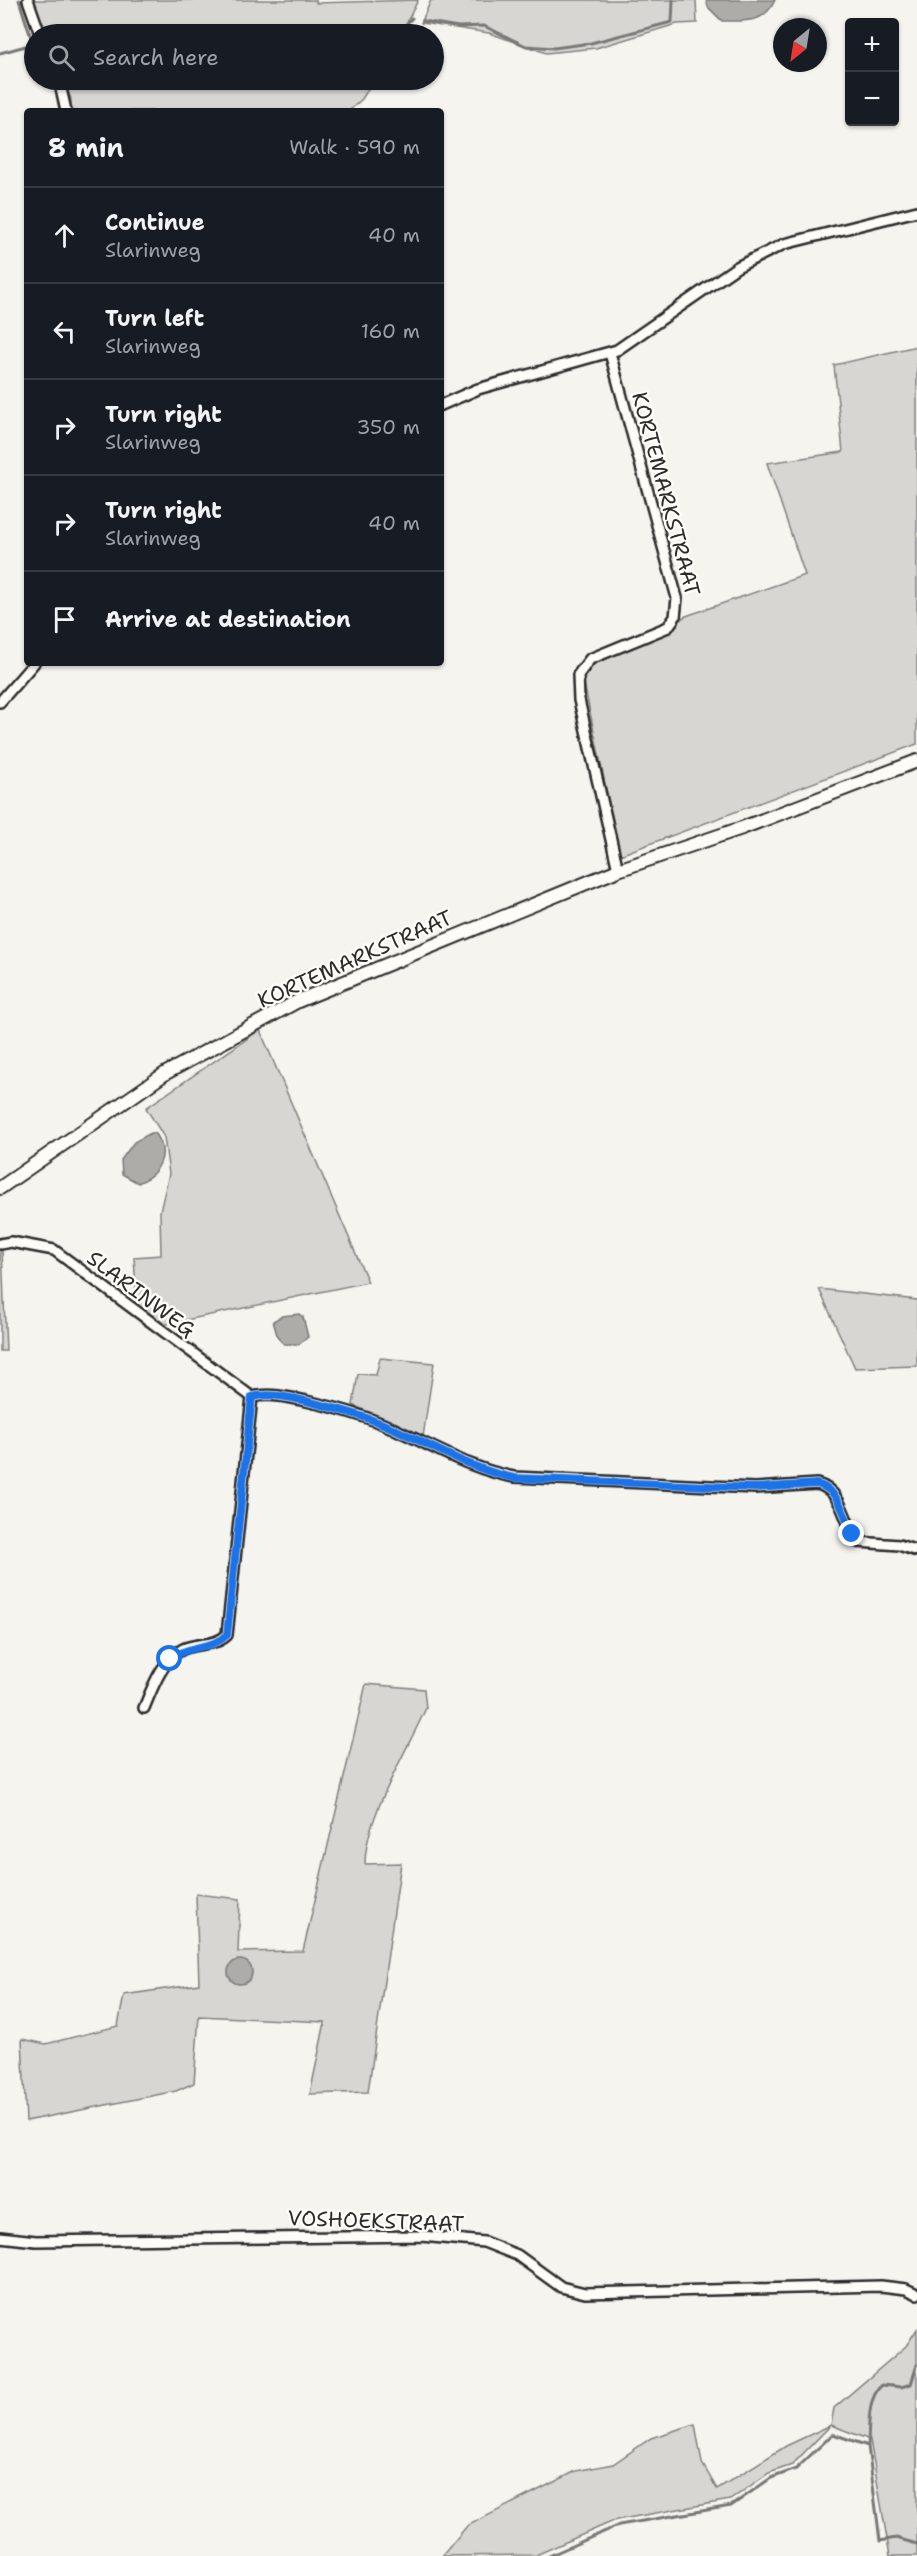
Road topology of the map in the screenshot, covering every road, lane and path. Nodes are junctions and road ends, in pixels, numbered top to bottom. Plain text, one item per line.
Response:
1 (27, 0) edge
2 (36, 24) edge
3 (61, 90) edge
4 (65, 108) edge
5 (917, 211) edge
6 (610, 353) junction
7 (444, 404) edge
8 (31, 666) edge
9 (0, 702) edge
10 (917, 761) edge
11 (618, 870) junction
12 (0, 1188) edge
13 (0, 1244) edge
14 (252, 1397) junction
15 (917, 1551) edge
16 (144, 1708) dead end
17 (0, 2237) edge
18 (917, 2294) edge

1 - 2 street
3 - 4 street
5 - 6 street
6 - 7 street
6 - 11 street, KORTEMARKSTRAAT
8 - 9 street
10 - 11 street, KORTEMARKSTRAAT
11 - 12 street, KORTEMARKSTRAAT
13 - 14 street, SLARINWEG
14 - 15 street
14 - 16 street
17 - 18 street, VOSHOEKSTRAAT

